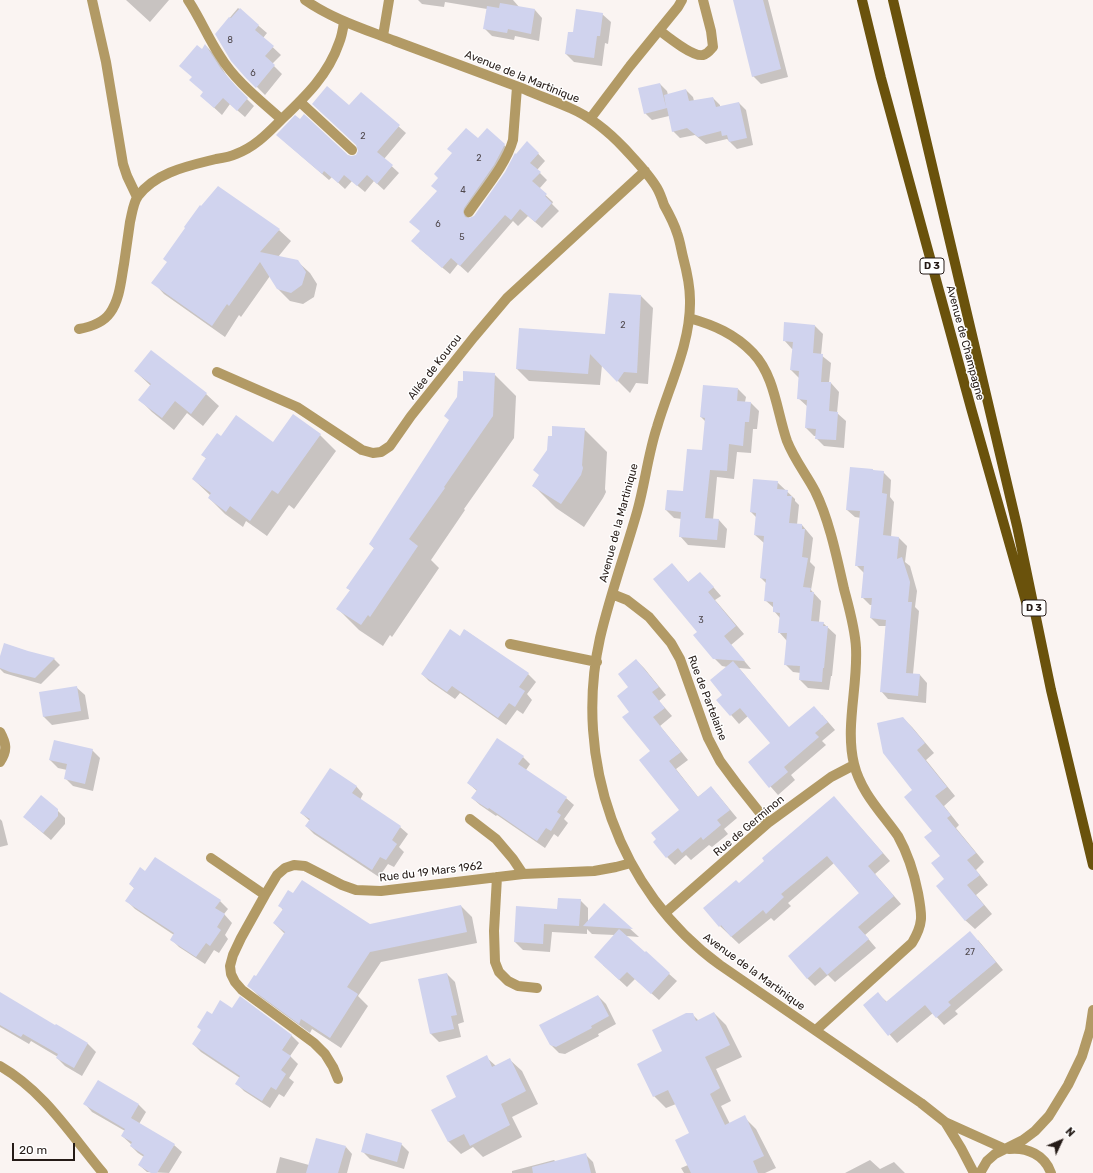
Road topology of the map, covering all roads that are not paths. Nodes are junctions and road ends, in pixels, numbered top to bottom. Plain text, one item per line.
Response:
1 (92, 0) edge
2 (188, 0) edge
3 (305, 0) edge
4 (389, 0) edge
5 (682, 0) edge
6 (703, 0) edge
7 (862, 0) edge
8 (893, 0) edge
9 (344, 22) junction
10 (659, 30) junction
11 (383, 36) junction
12 (517, 87) junction
13 (300, 102) junction
14 (282, 119) junction
15 (590, 119) junction
16 (352, 150) dead end
17 (645, 171) junction
18 (137, 197) junction
19 (468, 212) dead end
20 (689, 318) junction
21 (79, 329) dead end
22 (217, 372) dead end
23 (612, 594) junction
24 (510, 644) dead end
25 (596, 662) junction
26 (1051, 690) junction
27 (0, 732) edge
28 (0, 762) edge
29 (854, 765) junction
30 (470, 820) dead end
31 (768, 823) junction
32 (211, 858) dead end
33 (631, 863) junction
34 (1093, 865) edge
35 (523, 874) junction
36 (496, 877) junction
37 (265, 895) junction
38 (665, 913) junction
39 (538, 988) dead end
40 (1093, 1010) edge
41 (816, 1030) junction
42 (0, 1066) edge
43 (338, 1079) dead end
44 (945, 1122) junction
45 (1005, 1149) junction
46 (103, 1173) edge
47 (974, 1173) edge
48 (980, 1173) edge
49 (1051, 1173) edge

1 - 18 street
2 - 14 street
3 - 9 street, Avenue de la Martinique
4 - 11 street
5 - 10 street
6 - 10 street
7 - 26 main road, Avenue de Champagne / D 3
8 - 26 main road, D 3
9 - 11 street, Avenue de la Martinique
9 - 13 street
10 - 15 street
11 - 12 street, Avenue de la Martinique
12 - 15 street, Avenue de la Martinique
12 - 19 street
13 - 14 street
13 - 16 street
14 - 18 street
15 - 17 street, Avenue de la Martinique
17 - 20 street, Avenue de la Martinique
17 - 22 street, Allée de Kourou
18 - 21 street
20 - 23 street, Avenue de la Martinique
20 - 29 street
23 - 25 street, Avenue de la Martinique
23 - 31 street, Rue de Partelaine
24 - 25 street
25 - 33 street, Avenue de la Martinique
26 - 34 main road, D 3
27 - 28 street
29 - 31 street, Rue de Germinon
29 - 41 street
30 - 35 street
31 - 38 street, Rue de Germinon
32 - 37 street
33 - 35 street, Rue du 19 Mars 1962
33 - 38 street, Avenue de la Martinique
35 - 36 street, Rue du 19 Mars 1962
36 - 37 street, Rue du 19 Mars 1962
36 - 39 street
37 - 43 street, Rue du 19 Mars 1962
38 - 41 street, Avenue de la Martinique
40 - 45 street
41 - 44 street, Avenue de la Martinique
42 - 46 street
44 - 45 street, Avenue de la Martinique
44 - 47 street, Avenue de la Martinique
45 - 48 street
45 - 49 street

